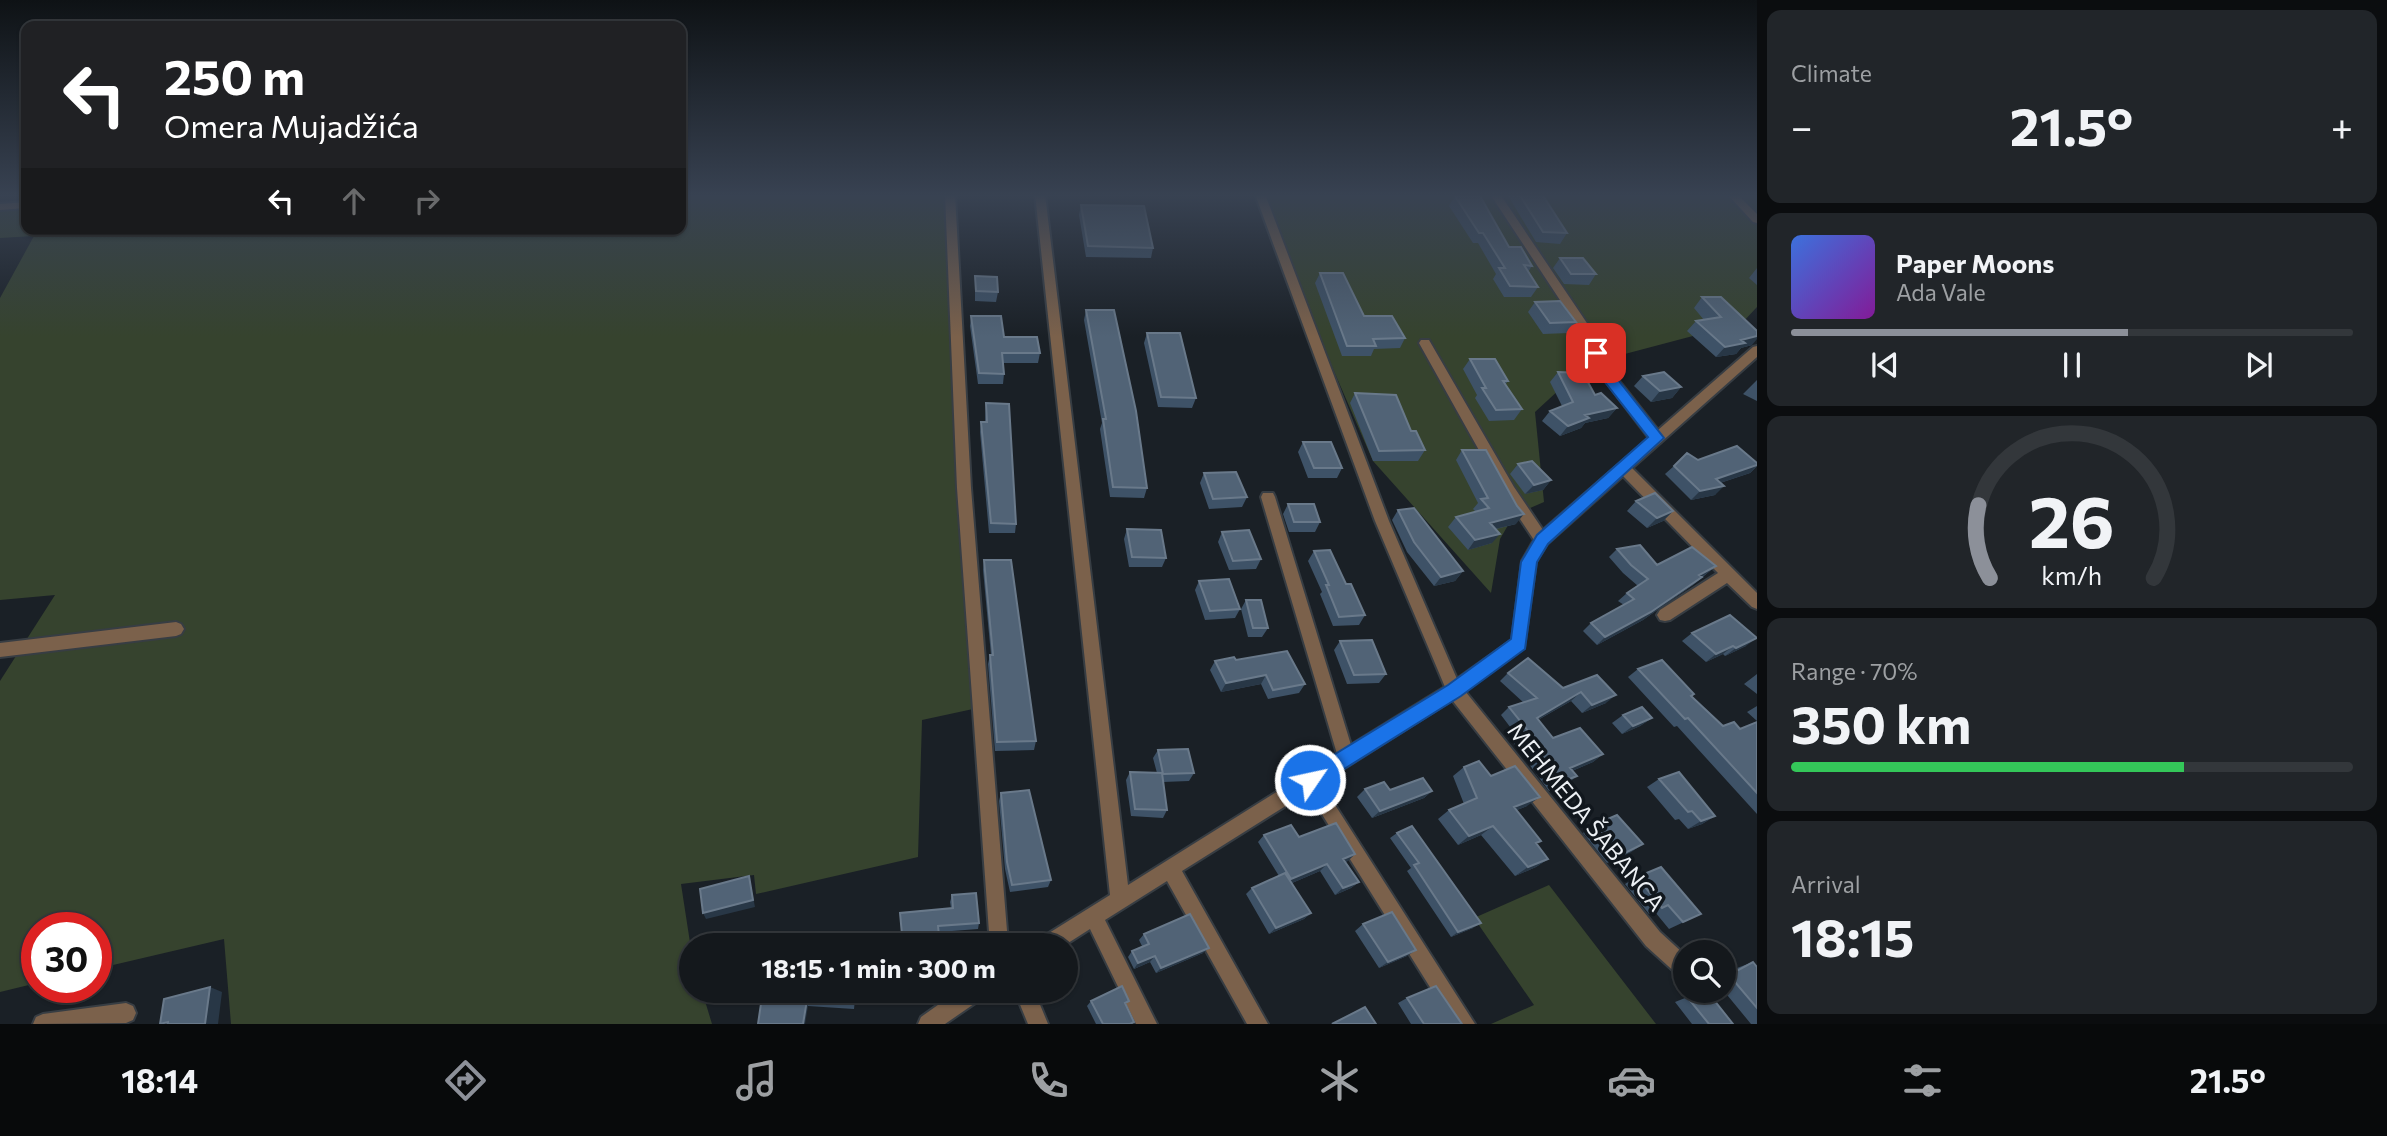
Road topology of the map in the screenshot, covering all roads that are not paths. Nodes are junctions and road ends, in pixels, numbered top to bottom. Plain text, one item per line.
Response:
1 (953, 242) edge
2 (1045, 242) edge
3 (1278, 242) edge
4 (1528, 242) edge
5 (1425, 343) dead end
6 (1757, 350) edge
7 (1657, 438) junction
8 (1625, 469) junction
9 (1268, 496) dead end
10 (1542, 540) junction
11 (1729, 574) junction
12 (1757, 603) edge
13 (1665, 615) dead end
14 (176, 629) dead end
15 (0, 650) edge
16 (1454, 691) junction
17 (1346, 756) junction
18 (1310, 780) junction
19 (1170, 868) junction
20 (1120, 900) junction
21 (1094, 918) junction
22 (998, 933) edge
23 (1068, 933) edge
24 (1673, 958) edge
25 (958, 1003) edge
26 (1029, 1003) edge
27 (126, 1013) dead end
28 (43, 1024) edge
29 (928, 1024) edge
30 (1038, 1024) edge
31 (1147, 1024) edge
32 (1258, 1024) edge
33 (1465, 1024) edge

1 - 22 street
2 - 20 street
3 - 16 street, MEHMEDA ŠABANCA
4 - 7 street
5 - 10 street
6 - 7 street
7 - 8 street
8 - 10 street
8 - 11 street
9 - 17 street
10 - 16 street
11 - 12 street
11 - 13 street
14 - 15 street
16 - 17 street
16 - 24 street, MEHMEDA ŠABANCA
17 - 18 street
18 - 19 street
18 - 33 street
19 - 20 street
19 - 32 street
20 - 21 street
21 - 23 street
21 - 31 street
25 - 29 street
26 - 30 street
27 - 28 street

